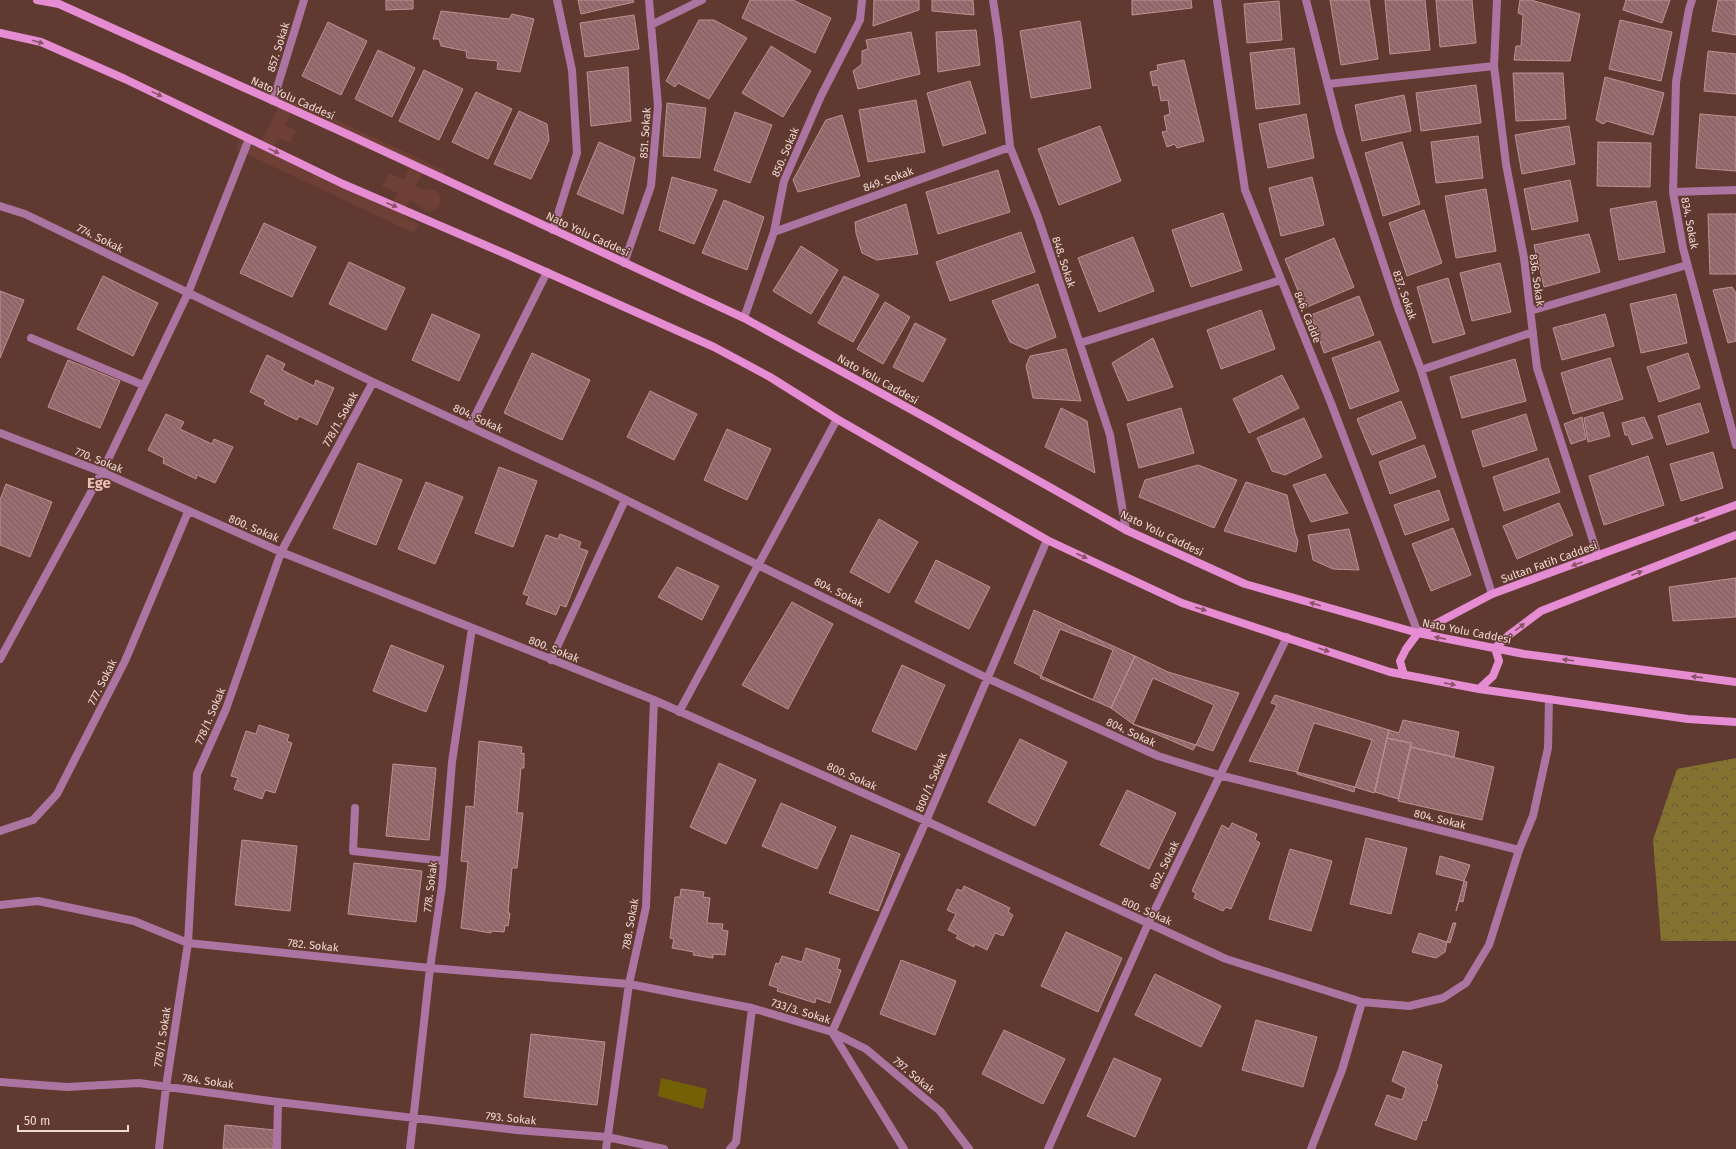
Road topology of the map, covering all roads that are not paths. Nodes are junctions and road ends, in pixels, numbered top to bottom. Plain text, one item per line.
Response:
1 (37, 0) edge
2 (304, 0) edge
3 (557, 0) edge
4 (649, 0) edge
5 (702, 0) edge
6 (862, 0) edge
7 (993, 0) edge
8 (1217, 0) edge
9 (1306, 0) edge
10 (1497, 0) edge
11 (1692, 0) edge
12 (651, 25) junction
13 (0, 33) edge
14 (1494, 66) junction
15 (1328, 84) junction
16 (273, 100) junction
17 (249, 139) junction
18 (1010, 147) junction
19 (1736, 190) edge
20 (1673, 192) junction
21 (0, 206) edge
22 (553, 230) junction
23 (774, 232) junction
24 (624, 263) junction
25 (1687, 265) junction
26 (547, 272) junction
27 (1281, 280) junction
28 (188, 293) junction
29 (1530, 311) junction
30 (744, 318) junction
31 (1533, 332) junction
32 (31, 338) dead end
33 (1080, 344) junction
34 (1421, 370) junction
35 (373, 382) junction
36 (143, 385) junction
37 (837, 419) junction
38 (470, 426) junction
39 (0, 433) edge
40 (1736, 445) edge
41 (102, 472) junction
42 (625, 500) junction
43 (1736, 505) edge
44 (188, 512) junction
45 (1126, 530) junction
46 (1736, 534) edge
47 (1047, 540) junction
48 (281, 552) junction
49 (1598, 556) junction
50 (758, 564) junction
51 (1492, 594) junction
52 (472, 628) junction
53 (1418, 633) junction
54 (1286, 638) junction
55 (1495, 648) junction
56 (0, 659) edge
57 (550, 660) junction
58 (1404, 675) junction
59 (987, 678) junction
60 (1736, 682) edge
61 (1479, 689) junction
62 (1549, 699) junction
63 (654, 700) junction
64 (679, 712) junction
65 (1736, 722) edge
66 (1219, 775) junction
67 (355, 808) dead end
68 (926, 821) junction
69 (0, 831) edge
70 (1519, 850) junction
71 (444, 861) junction
72 (0, 905) edge
73 (1148, 924) junction
74 (188, 943) junction
75 (430, 968) junction
76 (629, 984) junction
77 (1362, 1002) junction
78 (752, 1008) junction
79 (832, 1032) junction
80 (0, 1082) edge
81 (166, 1086) junction
82 (278, 1102) junction
83 (412, 1117) junction
84 (607, 1137) junction
85 (159, 1149) edge
86 (277, 1149) edge
87 (410, 1149) edge
88 (606, 1149) edge
89 (664, 1149) edge
90 (730, 1149) edge
91 (904, 1149) edge
92 (969, 1149) edge
93 (1048, 1149) edge
94 (1311, 1149) edge

1 - 16 main road, Nato Yolu Caddesi
2 - 16 street, 857. Sokak
3 - 22 street
4 - 12 street, 851. Sokak
5 - 12 street
6 - 23 street, 850. Sokak
7 - 18 street, 848. Sokak
8 - 27 street, 846. Cadde
9 - 15 street, 837. Sokak
10 - 14 street, 836. Sokak
11 - 20 street, 834. Sokak
12 - 24 street, 851. Sokak
13 -> 17 main road
14 - 15 street
14 - 29 street, 836. Sokak
15 - 34 street, 837. Sokak
16 - 22 main road, Nato Yolu Caddesi
17 -> 26 main road
17 - 28 street
18 - 23 street, 849. Sokak
18 - 33 street, 848. Sokak
19 - 20 street
20 - 25 street, 834. Sokak
21 - 28 street, 774. Sokak
22 - 24 main road, Nato Yolu Caddesi
23 - 30 street, 850. Sokak
24 - 30 main road, Nato Yolu Caddesi
25 - 29 street
25 - 40 street, 834. Sokak
26 - 37 main road
26 - 38 street
27 - 33 street
27 - 53 street, 846. Cadde
28 - 35 street, 804. Sokak
28 - 36 street
29 - 31 street, 836. Sokak
30 - 45 main road, Nato Yolu Caddesi
31 - 34 street
31 - 49 street, 836. Sokak
32 - 36 street
33 - 45 street, 848. Sokak
34 - 51 street, 837. Sokak
35 - 38 street, 804. Sokak
35 - 48 street, 778/1. Sokak
36 - 41 street
37 - 47 main road
37 - 50 street
38 - 42 street, 804. Sokak
39 - 41 street, 770. Sokak
41 - 44 street, 770. Sokak
41 - 56 street
42 - 50 street, 804. Sokak
42 - 57 street
43 -> 49 main road, Sultan Fatih Caddesi
44 - 48 street, 800. Sokak
44 - 69 street, 777. Sokak
53 -> 45 main road, Nato Yolu Caddesi
55 -> 46 main road
47 -> 54 main road
47 - 59 street, 800/1. Sokak
48 - 52 street, 800. Sokak
48 - 74 street, 778/1. Sokak
49 -> 51 main road, Sultan Fatih Caddesi
50 - 59 street, 804. Sokak
50 - 64 street
51 - 53 main road, Sultan Fatih Caddesi
52 - 57 street, 800. Sokak
52 - 71 street, 778. Sokak
55 -> 53 main road, Nato Yolu Caddesi
53 - 58 main road, Sultan Fatih Caddesi
54 -> 58 main road
54 - 66 street, 802. Sokak
60 -> 55 main road, Nato Yolu Caddesi
55 - 61 main road
57 - 63 street, 800. Sokak
58 -> 61 main road
59 - 66 street, 804. Sokak
59 - 68 street, 800/1. Sokak
61 - 62 main road
62 - 65 main road
62 - 70 street, 800. Sokak
63 - 64 street, 800. Sokak
63 - 76 street, 788. Sokak
64 - 68 street, 800. Sokak
66 - 70 street, 804. Sokak
66 - 73 street, 802. Sokak
67 - 71 street
68 - 73 street, 800. Sokak
68 - 79 street, 800/1. Sokak
70 - 77 street, 800. Sokak
71 - 75 street, 778. Sokak
72 - 74 street, 782. Sokak
73 - 77 street, 800. Sokak
73 - 93 street, 802. Sokak
74 - 75 street, 782. Sokak
74 - 81 street, 778/1. Sokak
75 - 76 street, 782. Sokak
75 - 83 street, 778. Sokak
76 - 78 street, 733/3. Sokak
76 - 84 street, 788. Sokak
77 - 94 street
78 - 79 street, 733/3. Sokak
78 - 90 street
79 - 91 street, 733/3. Sokak
79 - 92 street, 797. Sokak
80 - 81 street, 784. Sokak
81 - 82 street, 784. Sokak
81 - 85 street, 778/1. Sokak
82 - 83 street, 784. Sokak
82 - 86 street
83 - 84 street, 793. Sokak
83 - 87 street, 778. Sokak
84 - 88 street, 788. Sokak
84 - 89 street, 793. Sokak

